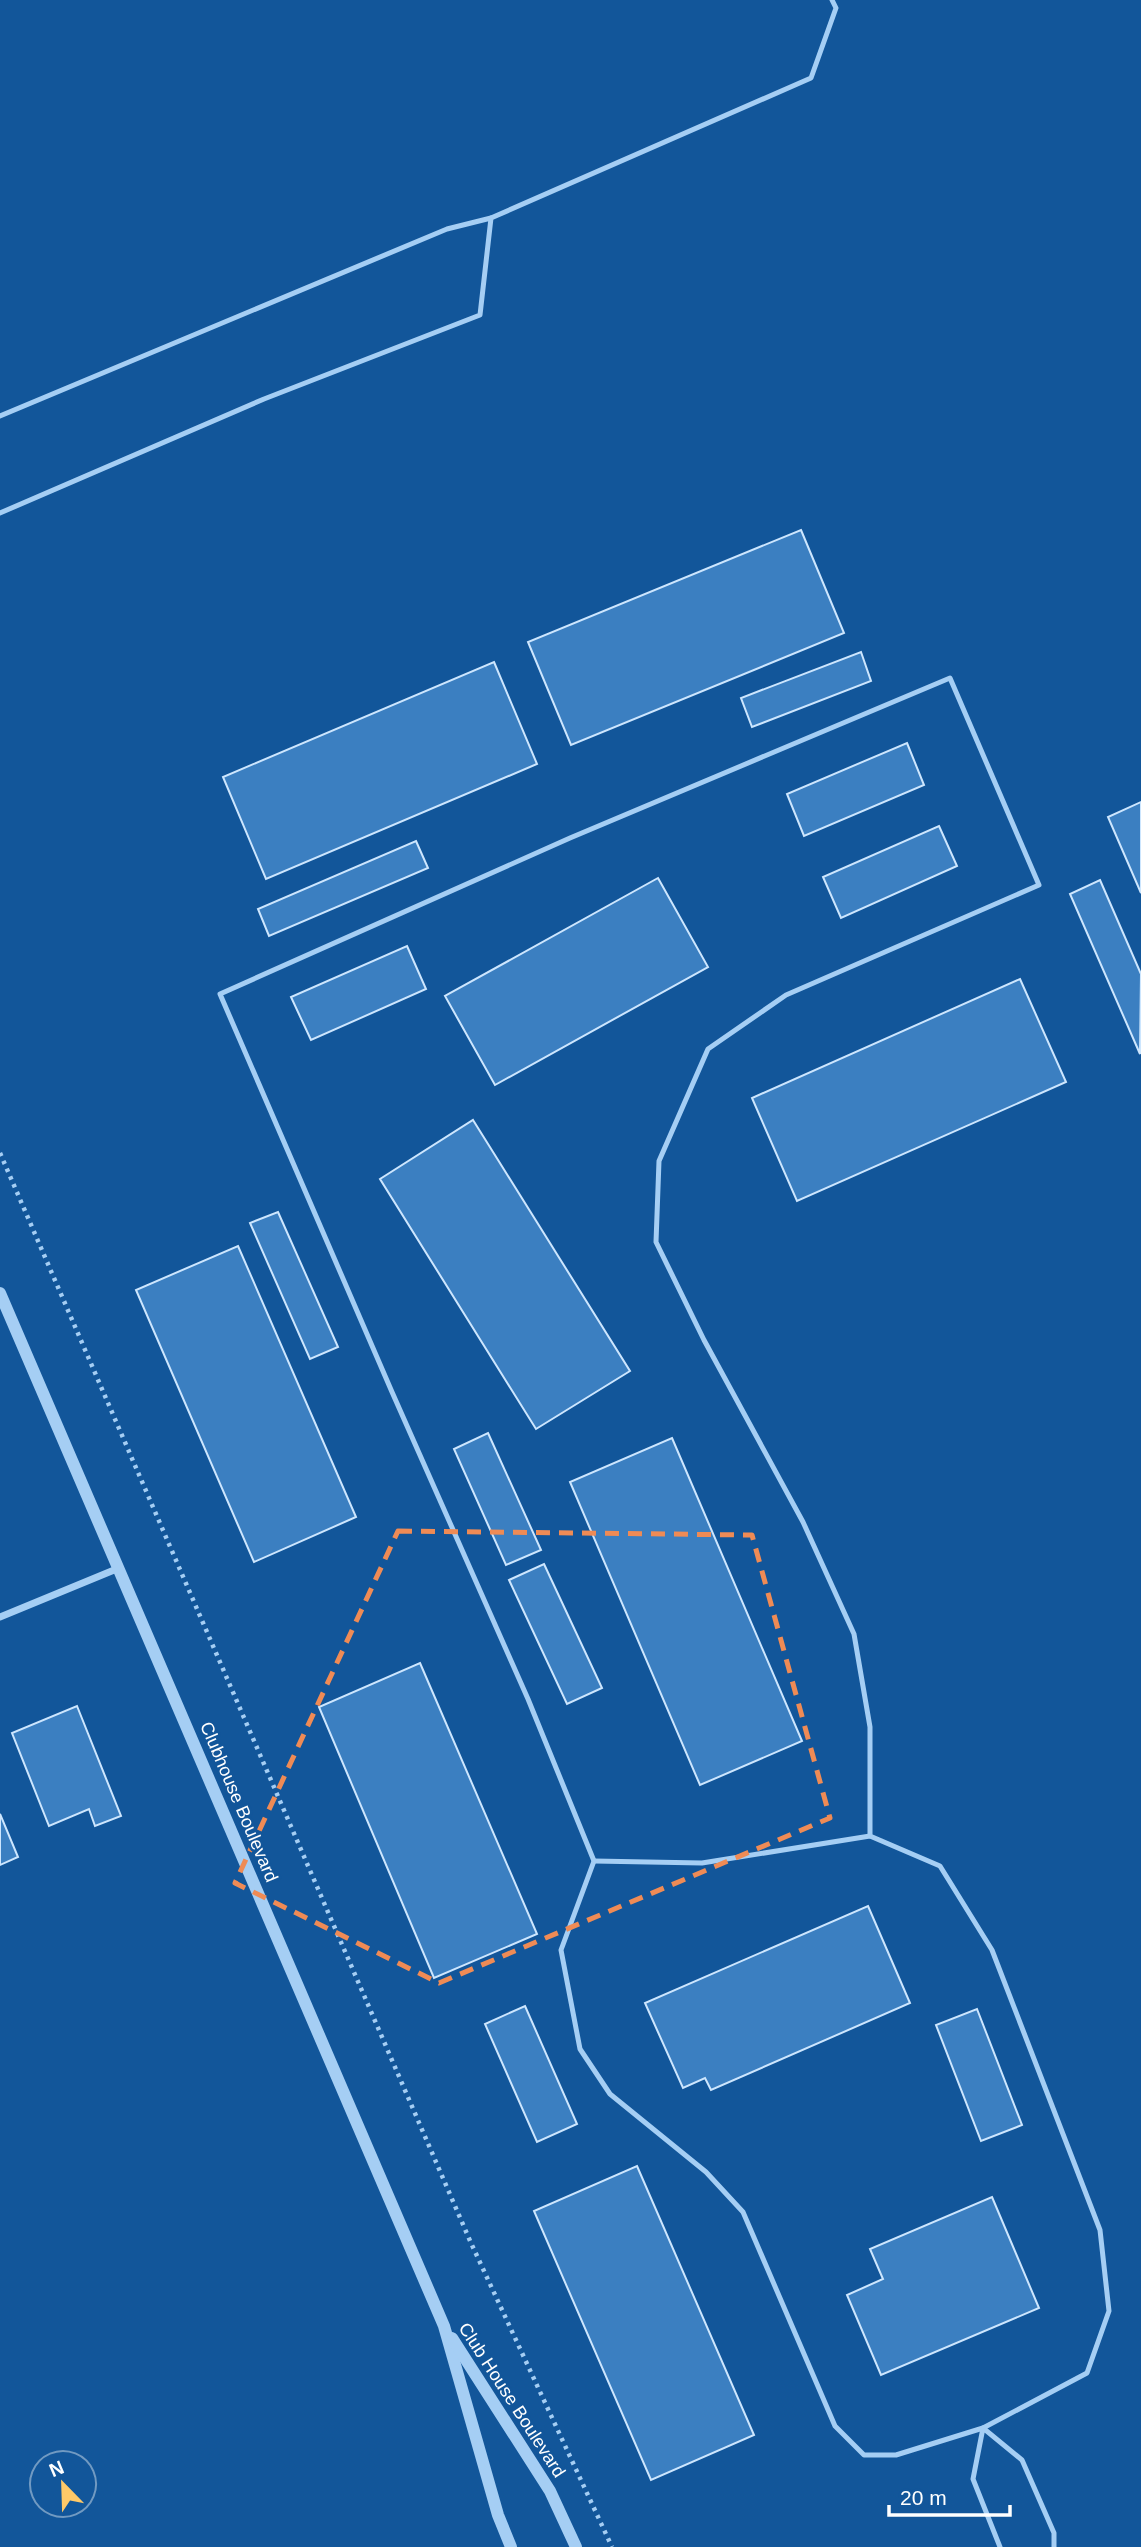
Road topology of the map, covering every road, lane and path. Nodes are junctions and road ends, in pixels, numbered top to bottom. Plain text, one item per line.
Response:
1 (832, 0) edge
2 (491, 218) junction
3 (0, 416) edge
4 (0, 513) edge
5 (0, 1153) edge
6 (0, 1293) edge
7 (119, 1568) junction
8 (0, 1617) edge
9 (870, 1836) junction
10 (594, 1861) junction
11 (444, 2326) junction
12 (983, 2428) junction
13 (511, 2547) edge
14 (576, 2547) edge
15 (612, 2547) edge
16 (1000, 2547) edge
17 (1055, 2547) edge

1 - 2 lane
2 - 3 lane
2 - 4 lane
5 - 15 path
6 - 7 street, Clubhouse Boulevard
7 - 8 street
7 - 11 street, Clubhouse Boulevard
9 - 10 lane
9 - 10 lane
9 - 12 lane
10 - 12 lane
11 - 13 street, Club House Boulevard
11 - 14 street, Club House Boulevard
12 - 16 lane
12 - 17 lane

